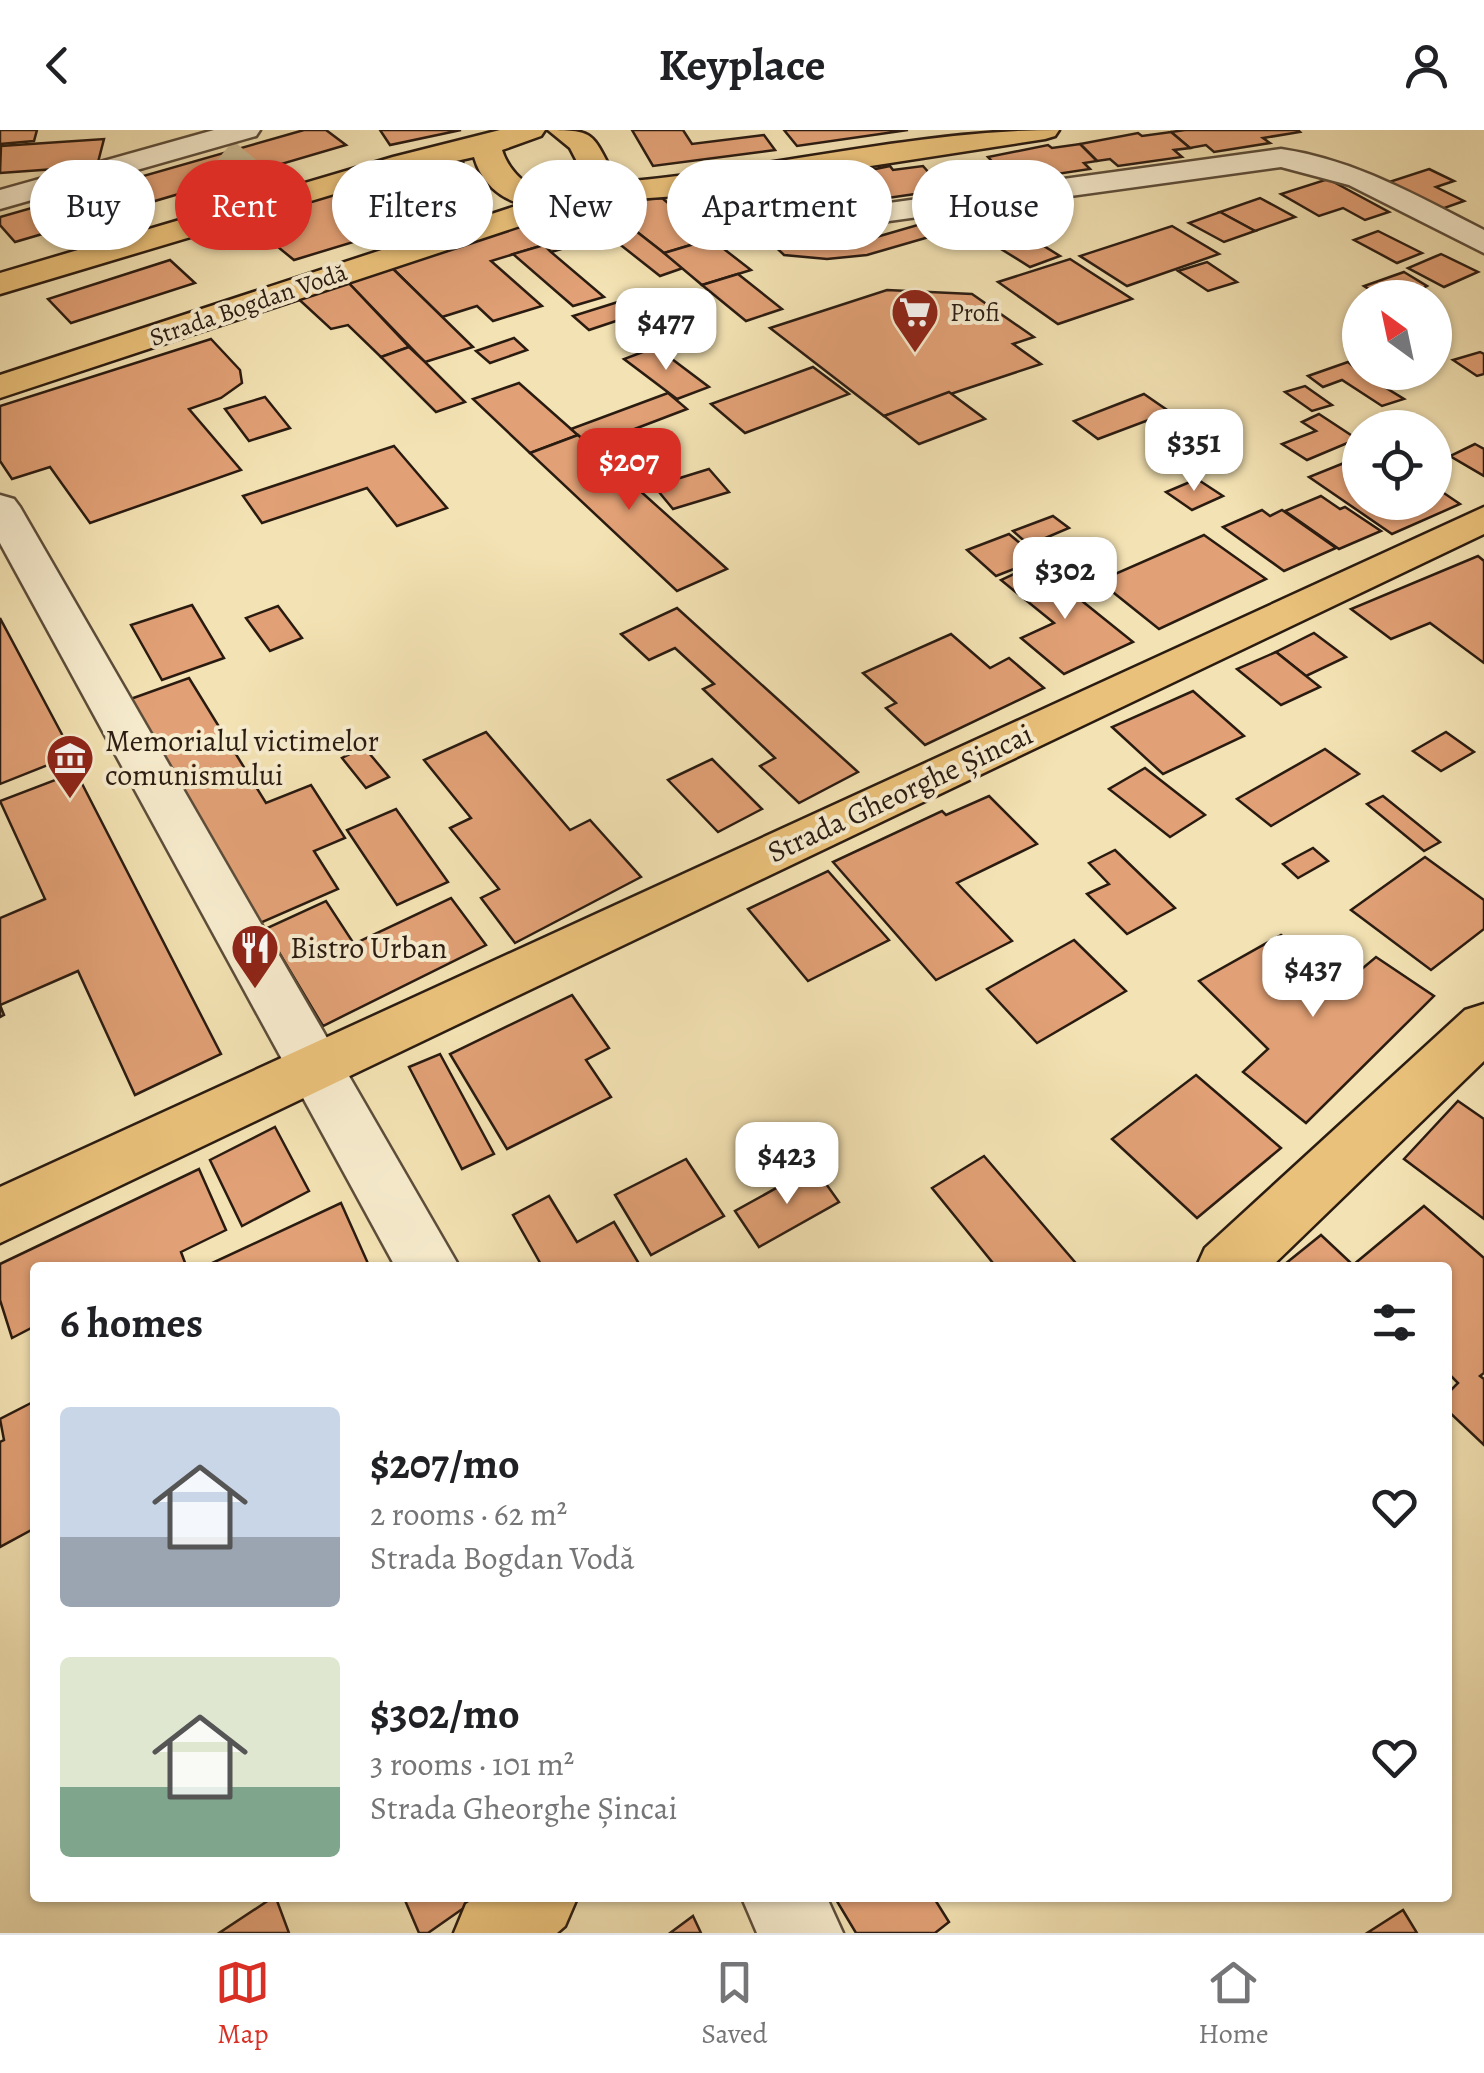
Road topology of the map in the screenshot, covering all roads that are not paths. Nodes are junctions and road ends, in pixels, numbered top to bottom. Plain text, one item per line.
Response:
1 (246, 130) edge
2 (532, 130) edge
3 (562, 130) edge
4 (1045, 130) edge
5 (491, 139) edge
6 (205, 141) edge
7 (591, 160) edge
8 (312, 189) edge
9 (647, 190) edge
10 (513, 192) edge
11 (0, 200) edge
12 (892, 212) edge
13 (513, 218) edge
14 (175, 231) edge
15 (1484, 243) edge
16 (0, 284) edge
17 (0, 388) edge
18 (0, 507) edge
19 (1484, 519) edge
20 (1484, 1026) edge
21 (316, 1066) junction
22 (0, 1216) edge
23 (426, 1262) edge
24 (1233, 1262) edge
25 (533, 1902) edge
26 (784, 1902) edge
27 (495, 1933) edge
28 (802, 1933) edge

1 - 6 street
2 - 5 main road
3 - 7 main road
4 - 9 main road, Strada Bogdan Vodă
5 - 8 main road
5 - 10 main road
6 - 11 street
12 - 15 street
13 - 17 main road, Strada Bogdan Vodă
14 - 16 main road
18 - 21 street
19 - 21 main road, Strada Gheorghe Șincai
20 - 24 main road
21 - 22 main road, Strada Gheorghe Șincai
21 - 23 street
25 - 27 main road
26 - 28 street

